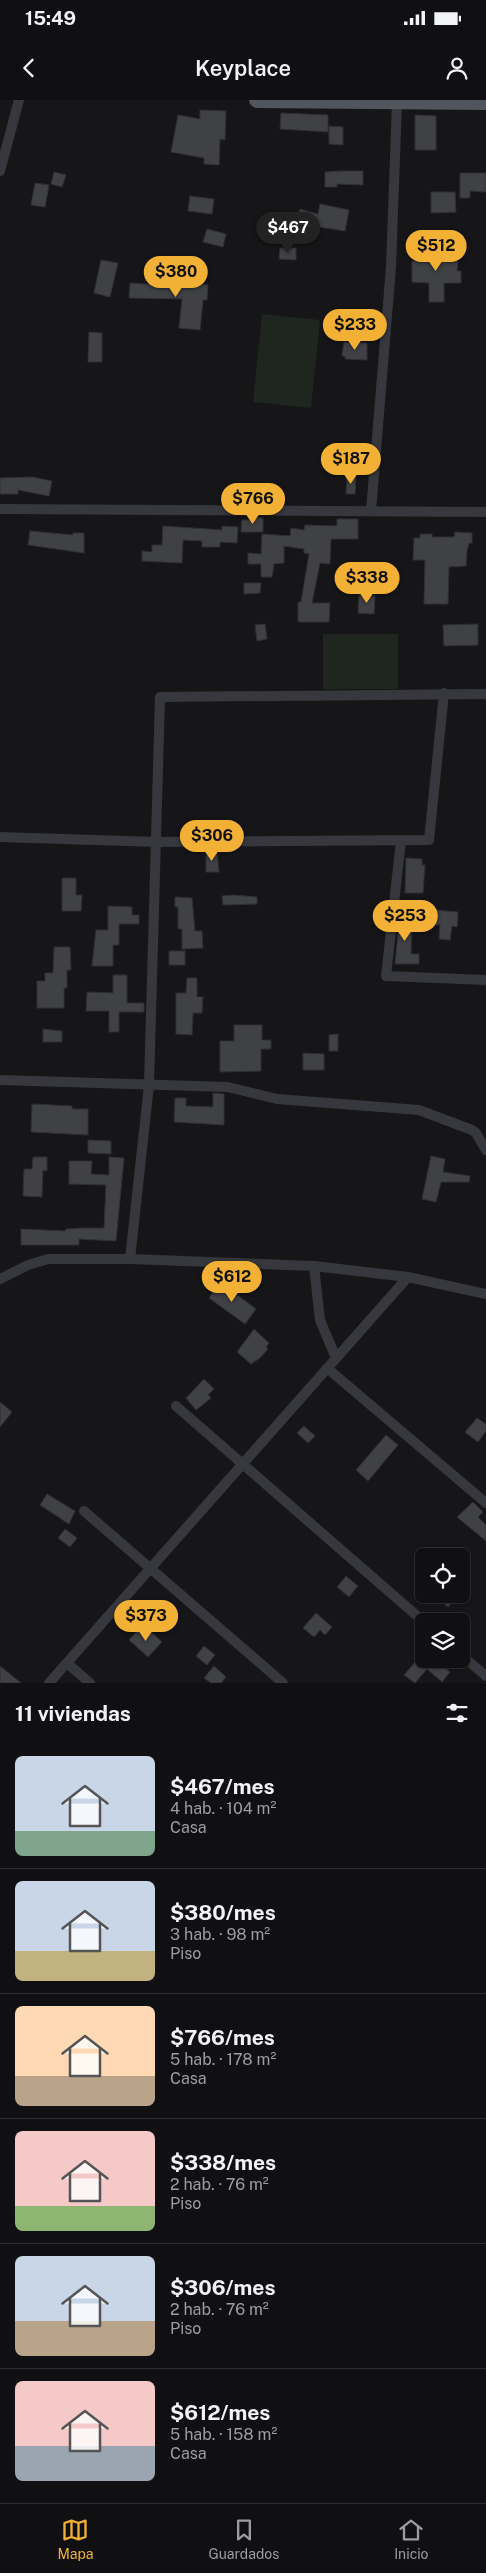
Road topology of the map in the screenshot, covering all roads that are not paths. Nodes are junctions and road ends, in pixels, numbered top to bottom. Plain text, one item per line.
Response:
1 (19, 100) edge
2 (257, 100) edge
3 (453, 101) edge
4 (397, 102) junction
5 (486, 102) edge
6 (0, 171) edge
7 (0, 509) edge
8 (370, 511) junction
9 (486, 512) edge
10 (444, 694) junction
11 (486, 694) edge
12 (0, 837) edge
13 (401, 840) junction
14 (158, 842) junction
15 (486, 980) edge
16 (0, 1080) edge
17 (149, 1085) junction
18 (486, 1150) edge
19 (130, 1259) junction
20 (314, 1266) junction
21 (408, 1277) junction
22 (0, 1280) edge
23 (486, 1294) edge
24 (336, 1358) junction
25 (327, 1368) junction
26 (176, 1406) dead end
27 (243, 1464) junction
28 (486, 1503) edge
29 (84, 1510) dead end
30 (151, 1568) junction
31 (415, 1614) edge
32 (67, 1663) junction
33 (470, 1663) edge
34 (486, 1676) edge
35 (49, 1683) edge
36 (90, 1683) edge
37 (283, 1683) edge

1 - 6 street
2 - 4 main road
3 - 4 main road
3 - 5 main road
4 - 8 street
7 - 8 street
8 - 9 street
10 - 11 street
10 - 13 street
10 - 14 street
12 - 14 street
13 - 14 street
13 - 15 street
14 - 17 street
16 - 17 street
17 - 18 street
17 - 19 street
19 - 20 street
19 - 22 street
20 - 21 street
20 - 24 street
21 - 23 street
21 - 24 street
24 - 25 street
25 - 27 street
25 - 28 street
26 - 27 street
27 - 30 street
27 - 31 street
29 - 30 street
30 - 32 street
30 - 37 street
32 - 35 street
32 - 36 street
33 - 34 street

